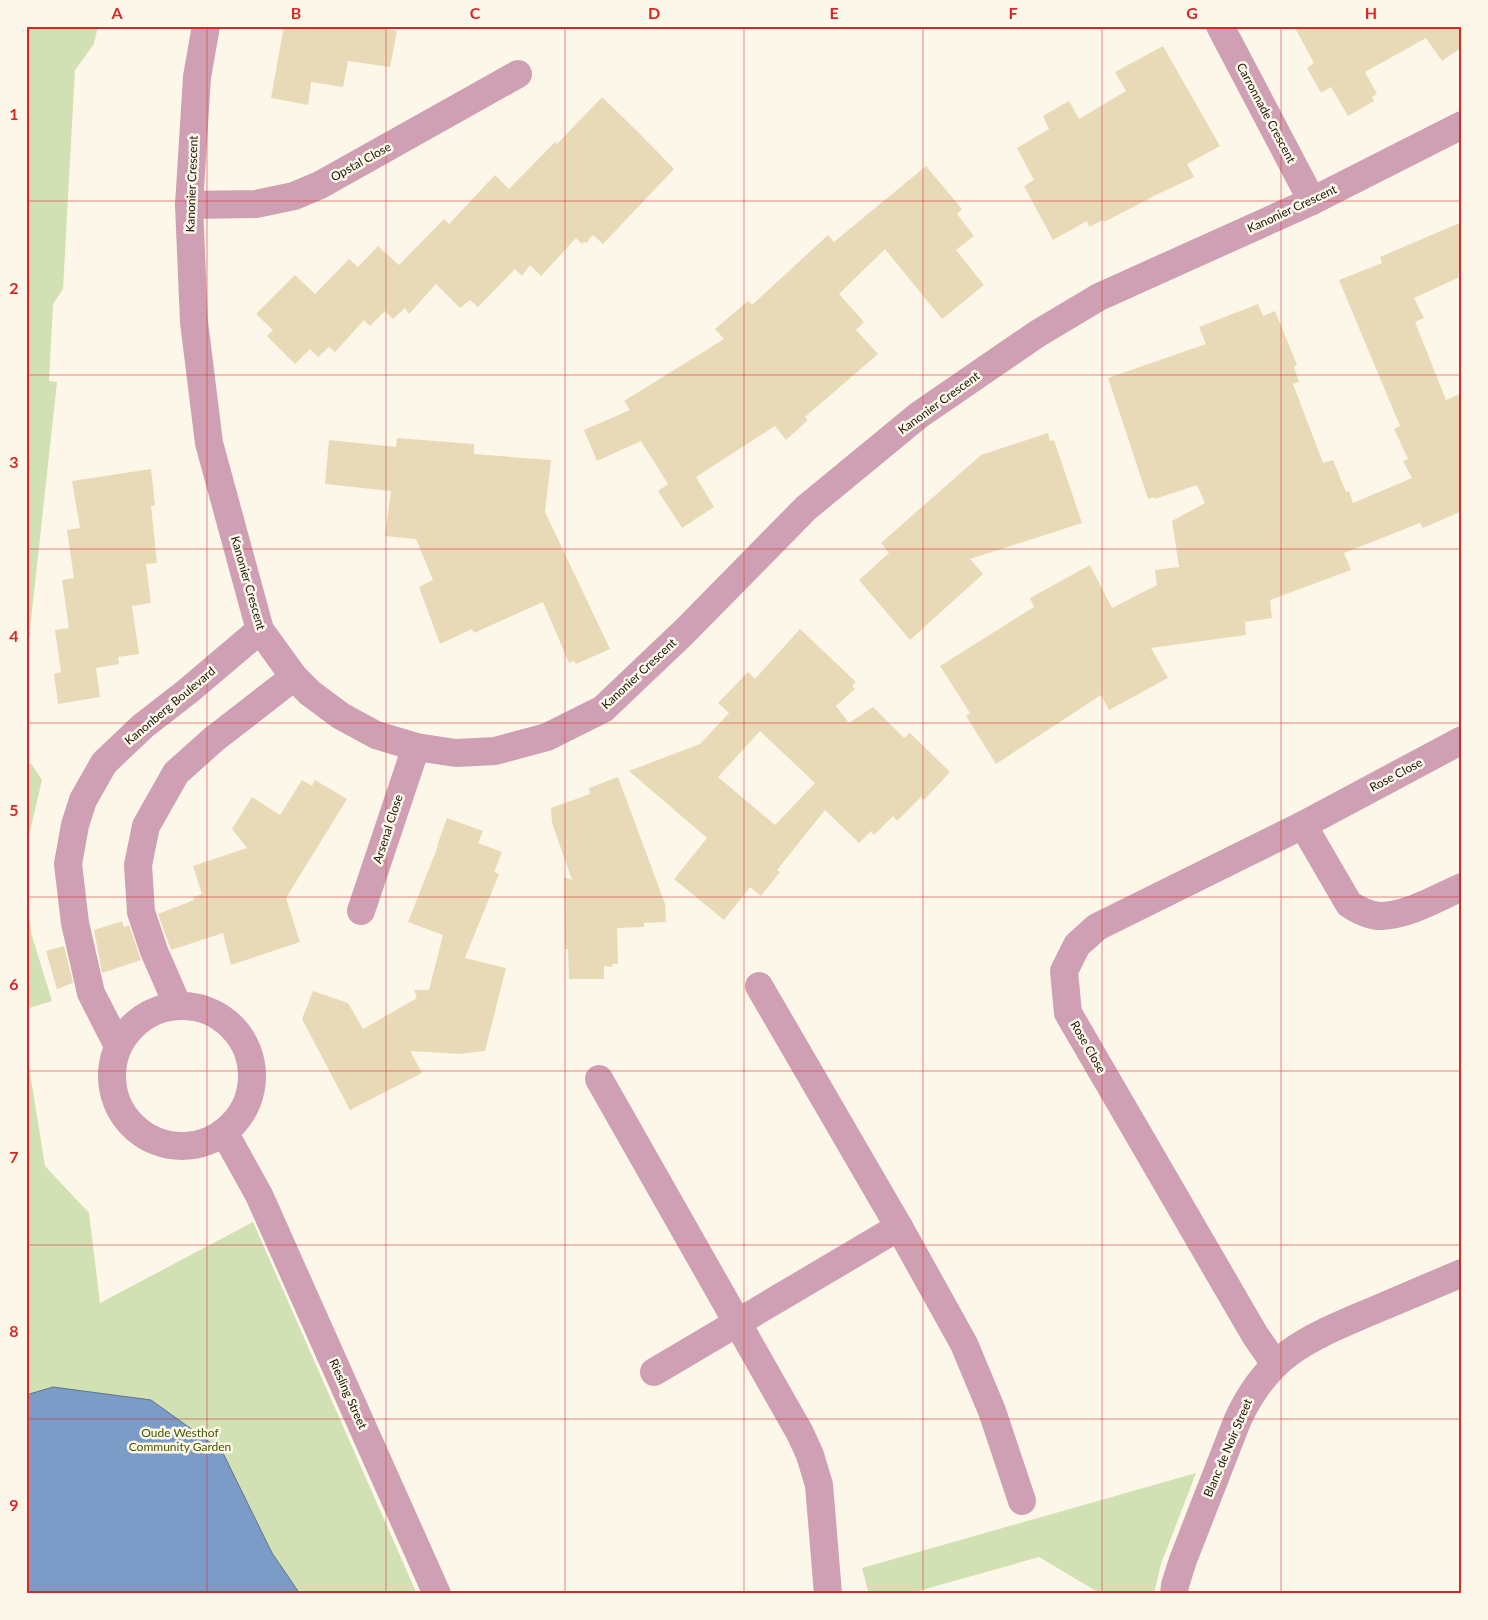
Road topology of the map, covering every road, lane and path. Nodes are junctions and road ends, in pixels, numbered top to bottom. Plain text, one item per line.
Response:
1 (206, 26) edge
2 (1220, 26) edge
3 (518, 74) dead end
4 (1462, 125) edge
5 (1312, 200) junction
6 (189, 205) junction
7 (260, 630) junction
8 (294, 677) junction
9 (1462, 740) edge
10 (416, 747) junction
11 (1303, 825) junction
12 (1462, 887) edge
13 (361, 911) dead end
14 (759, 986) dead end
15 (178, 1006) junction
16 (118, 1046) junction
17 (599, 1079) dead end
18 (224, 1132) junction
19 (898, 1227) junction
20 (1462, 1273) edge
21 (738, 1322) junction
22 (1275, 1364) junction
23 (654, 1372) dead end
24 (1022, 1501) dead end
25 (437, 1594) edge
26 (828, 1594) edge
27 (1174, 1594) edge

1 - 6 street, Kanonier Crescent
2 - 5 street, Carronnade Crescent
3 - 6 street, Opstal Close
4 - 5 street, Kanonier Crescent
5 - 10 street, Kanonier Crescent
6 - 7 street, Kanonier Crescent
7 - 8 street, Kanonier Crescent
7 - 16 street, Kanonberg Boulevard
8 - 10 street, Kanonier Crescent
8 - 15 street
9 - 11 street, Rose Close
10 - 13 street, Arsenal Close
11 - 12 street
11 - 22 street, Rose Close
14 - 19 street
15 - 16 street
15 - 18 street
16 - 18 street
17 - 21 street
18 - 25 street, Riesling Street
19 - 21 street
19 - 24 street
20 - 22 street, Blanc de Noir Street
21 - 23 street
21 - 26 street
22 - 27 street, Blanc de Noir Street

